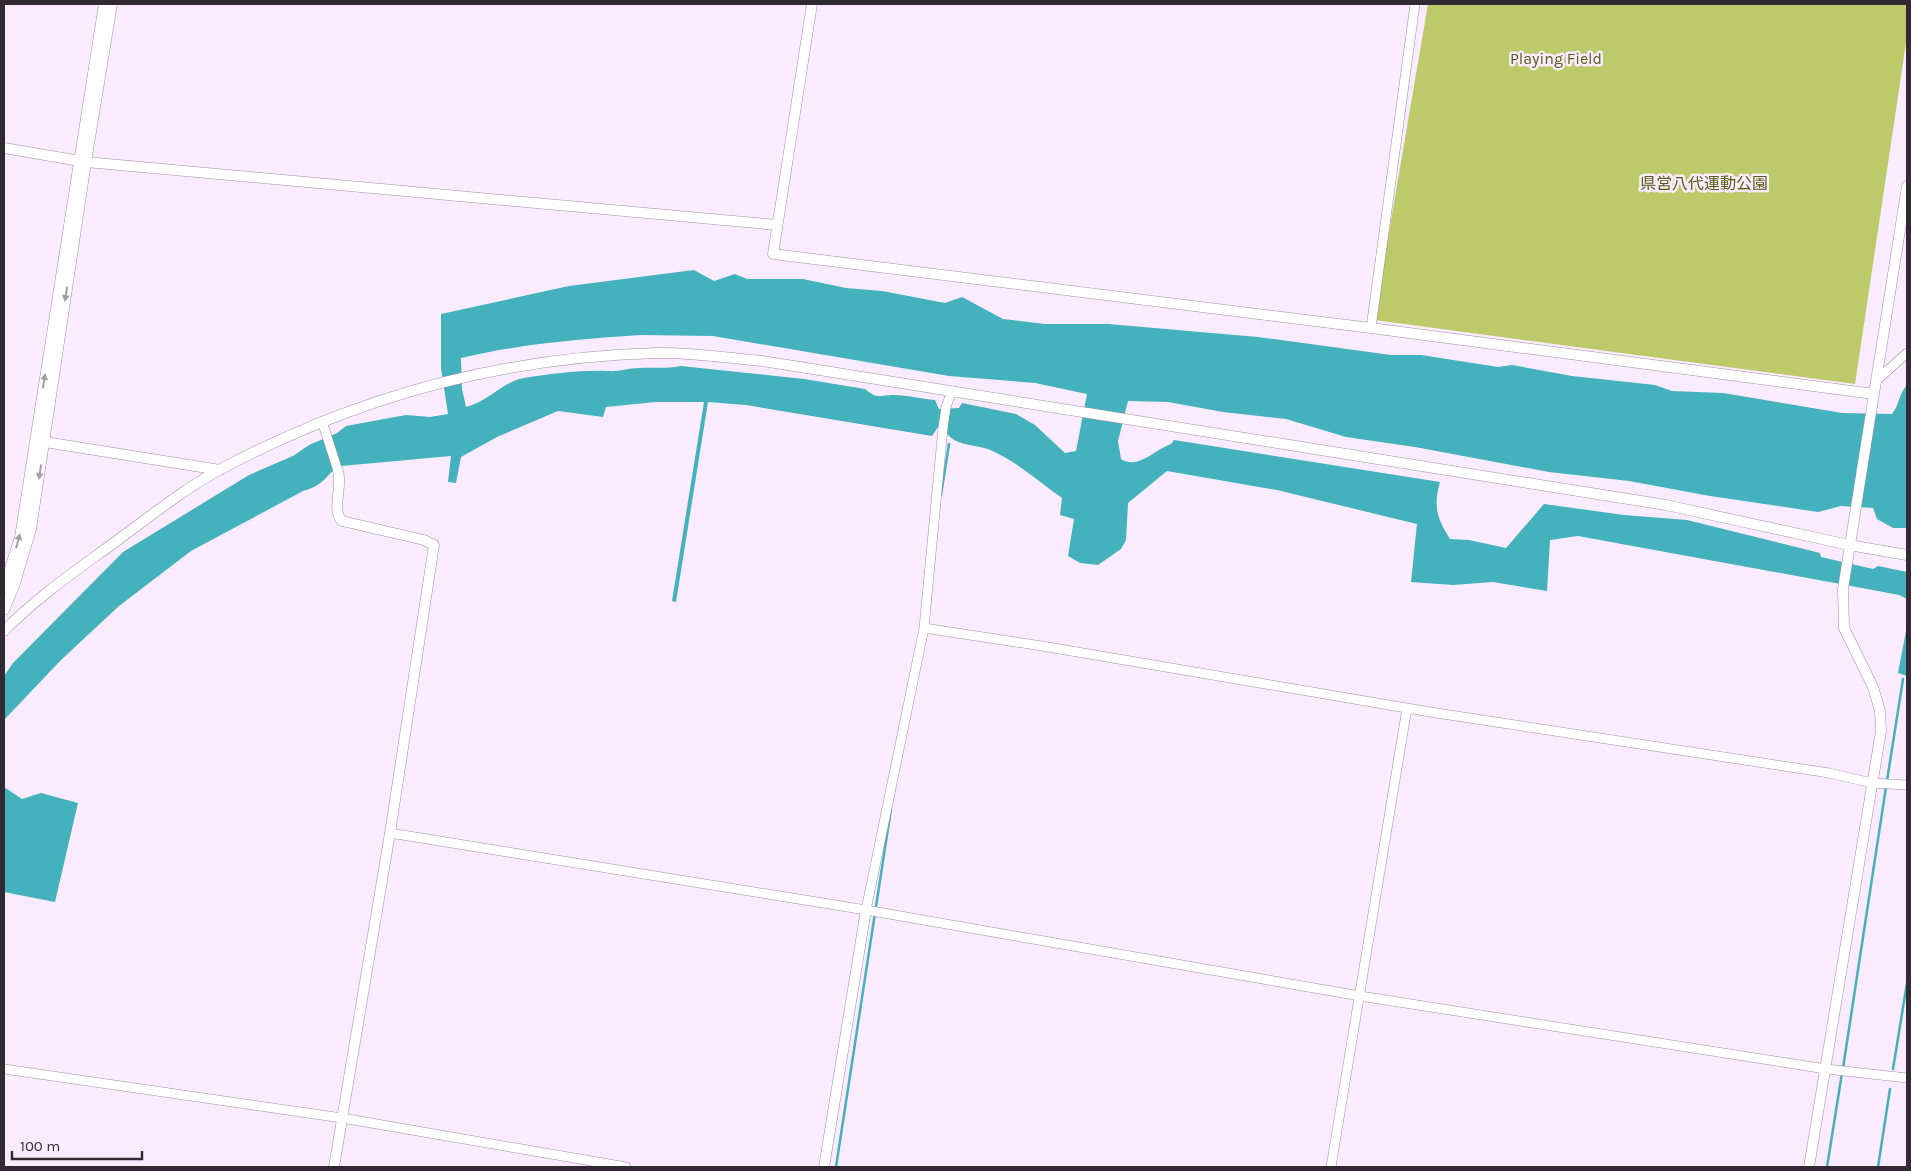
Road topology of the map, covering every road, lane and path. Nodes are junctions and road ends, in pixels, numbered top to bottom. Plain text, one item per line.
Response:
1 (104, 4) edge
2 (112, 4) edge
3 (812, 4) edge
4 (1415, 4) edge
5 (4, 148) edge
6 (82, 161) junction
7 (1907, 186) edge
8 (776, 225) junction
9 (1371, 328) junction
10 (1907, 353) edge
11 (1877, 380) junction
12 (952, 391) junction
13 (1874, 394) junction
14 (322, 421) junction
15 (45, 442) junction
16 (220, 470) junction
17 (338, 471) joint
18 (1849, 545) junction
19 (1907, 554) edge
20 (4, 588) edge
21 (4, 610) edge
22 (924, 628) junction
23 (4, 631) edge
24 (1407, 708) junction
25 (1872, 783) junction
26 (1907, 785) edge
27 (390, 833) junction
28 (872, 912) junction
29 (1360, 996) junction
30 (4, 1069) edge
31 (1826, 1069) junction
32 (1907, 1078) edge
33 (342, 1118) junction
34 (334, 1167) edge
35 (626, 1167) edge
36 (824, 1167) edge
37 (1331, 1167) edge
38 (1809, 1167) edge

1 - 6 street
2 - 6 street
3 - 8 street
4 - 9 street
5 - 6 street
6 - 8 street
6 -> 15 street
20 -> 6 street
7 - 11 street
8 - 9 street
9 - 13 street
10 - 11 street
11 - 13 street
12 - 14 street
12 - 18 street
12 - 22 street
13 - 18 street
14 - 16 street
14 - 17 street
15 - 16 street
15 -> 21 street
16 - 23 street
17 - 27 street
18 - 19 street
18 - 25 street
22 - 24 street
22 - 28 street
24 - 25 street
24 - 29 street
25 - 26 street
25 - 31 street
27 - 28 street
27 - 33 street
28 - 29 street
28 - 36 street
29 - 31 street
29 - 37 street
30 - 33 street
31 - 32 street
31 - 38 street
33 - 34 street
33 - 35 street

